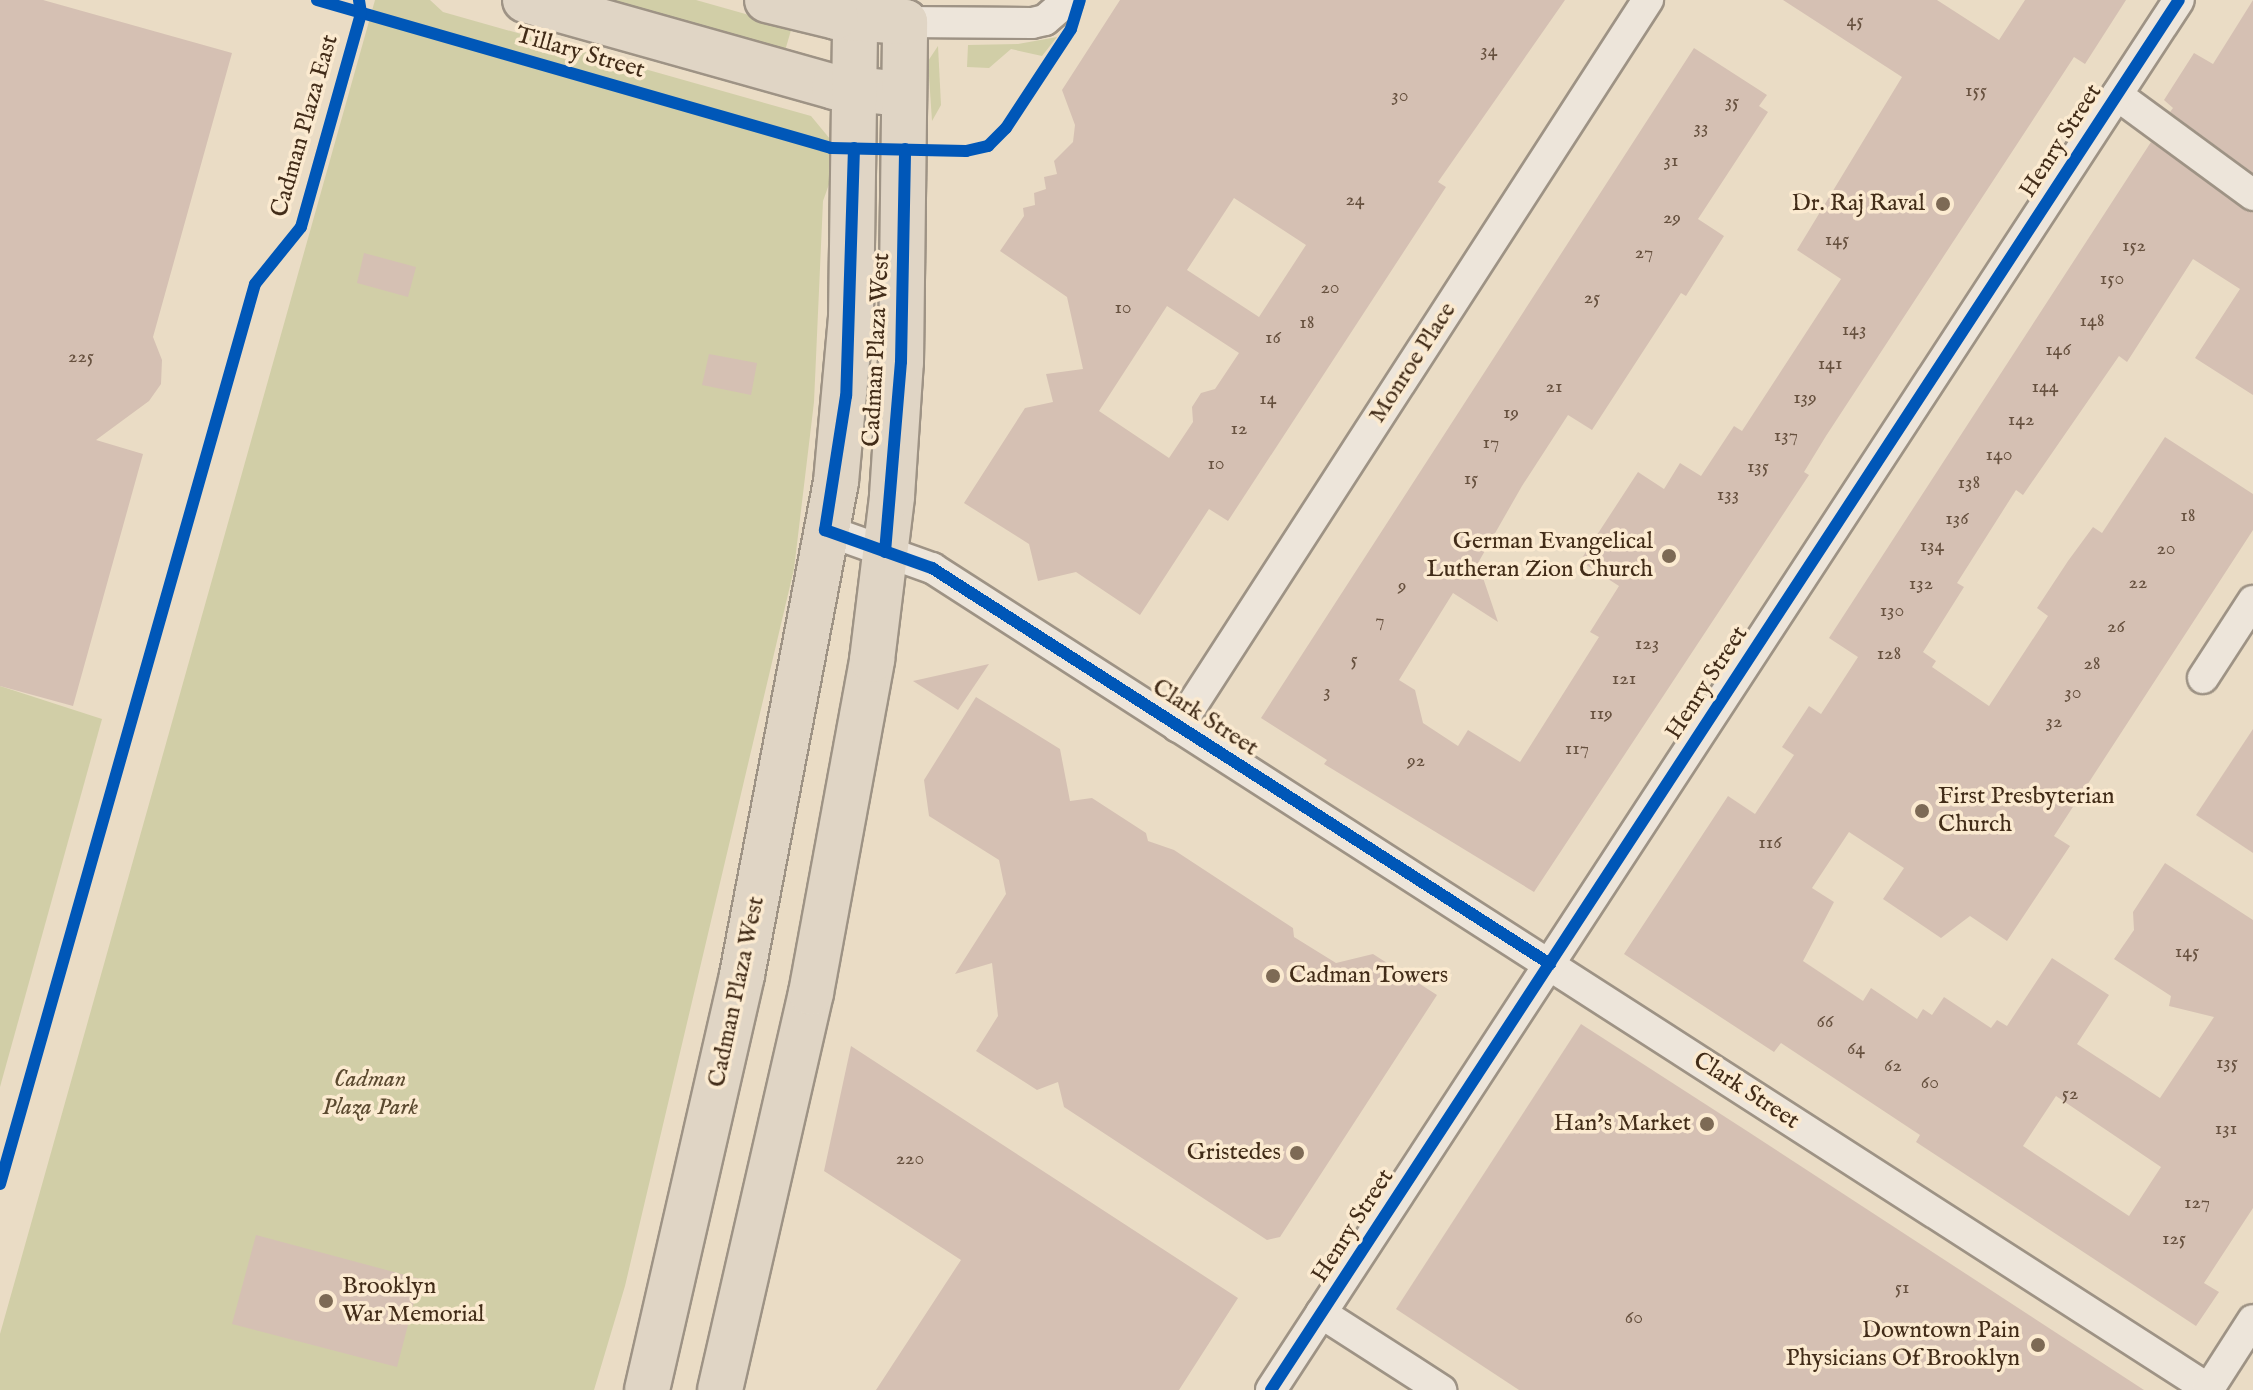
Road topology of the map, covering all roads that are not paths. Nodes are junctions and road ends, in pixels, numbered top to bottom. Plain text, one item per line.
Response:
1 (525, 0) edge
2 (767, 0) edge
3 (1068, 0) edge
4 (1648, 0) edge
5 (2179, 0) edge
6 (855, 19) junction
7 (905, 22) junction
8 (855, 91) junction
9 (905, 92) junction
10 (2117, 95) junction
11 (2253, 195) edge
12 (825, 530) junction
13 (885, 552) junction
14 (2253, 601) edge
15 (2203, 678) dead end
16 (1178, 727) junction
17 (1550, 964) junction
18 (1321, 1313) junction
19 (2253, 1320) edge
20 (647, 1390) edge
21 (720, 1390) edge
22 (1271, 1390) edge
23 (1441, 1390) edge
24 (2209, 1390) edge

1 - 8 main road, Tillary Street
2 - 6 main road
3 - 7 street
4 - 16 street, Monroe Place
5 - 10 street, Henry Street
6 - 7 main road
6 - 8 main road, Cadman Plaza West
7 - 9 main road, Cadman Plaza West
8 - 9 main road, Tillary Street
8 - 12 main road, Cadman Plaza West
9 - 13 main road, Cadman Plaza West
10 - 11 street
10 - 17 street, Henry Street
12 - 13 street, Clark Street
12 - 20 main road, Cadman Plaza West
13 - 16 street, Clark Street
13 - 21 main road, Cadman Plaza West
14 - 15 street
16 - 17 street, Clark Street
17 - 18 street, Henry Street
17 - 24 street, Clark Street
18 - 22 street, Henry Street
18 - 23 street
19 - 24 street

